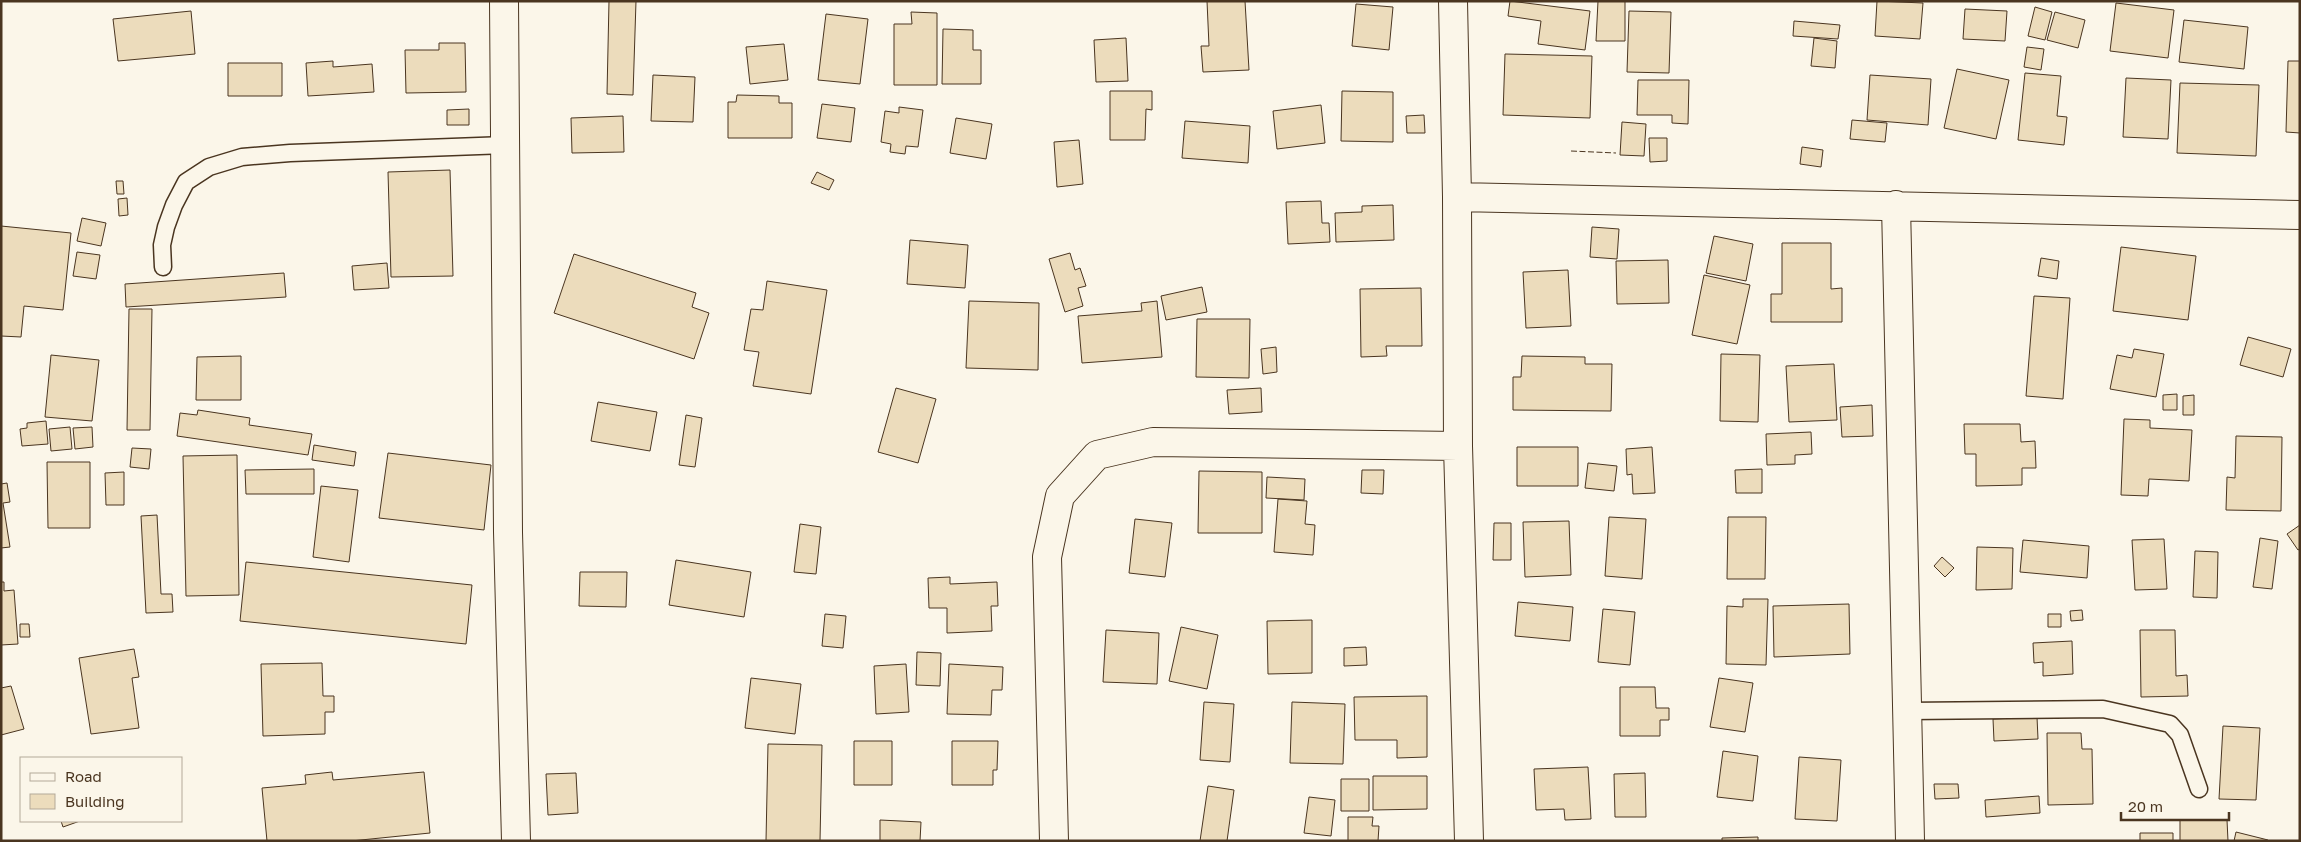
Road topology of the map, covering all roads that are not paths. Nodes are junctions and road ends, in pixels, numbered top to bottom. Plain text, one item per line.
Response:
1 (504, 1) edge
2 (1453, 1) edge
3 (506, 145) junction
4 (1457, 197) junction
5 (1896, 205) junction
6 (2300, 215) edge
7 (163, 267) dead end
8 (1458, 446) junction
9 (1907, 711) junction
10 (2199, 789) dead end
11 (516, 841) edge
12 (1054, 841) edge
13 (1469, 841) edge
14 (1910, 841) edge

1 - 3 street
2 - 4 street
3 - 7 lane
3 - 11 street
4 - 5 street
4 - 8 street
5 - 6 street
5 - 9 street
8 - 12 street
8 - 13 street
9 - 10 lane
9 - 14 street

